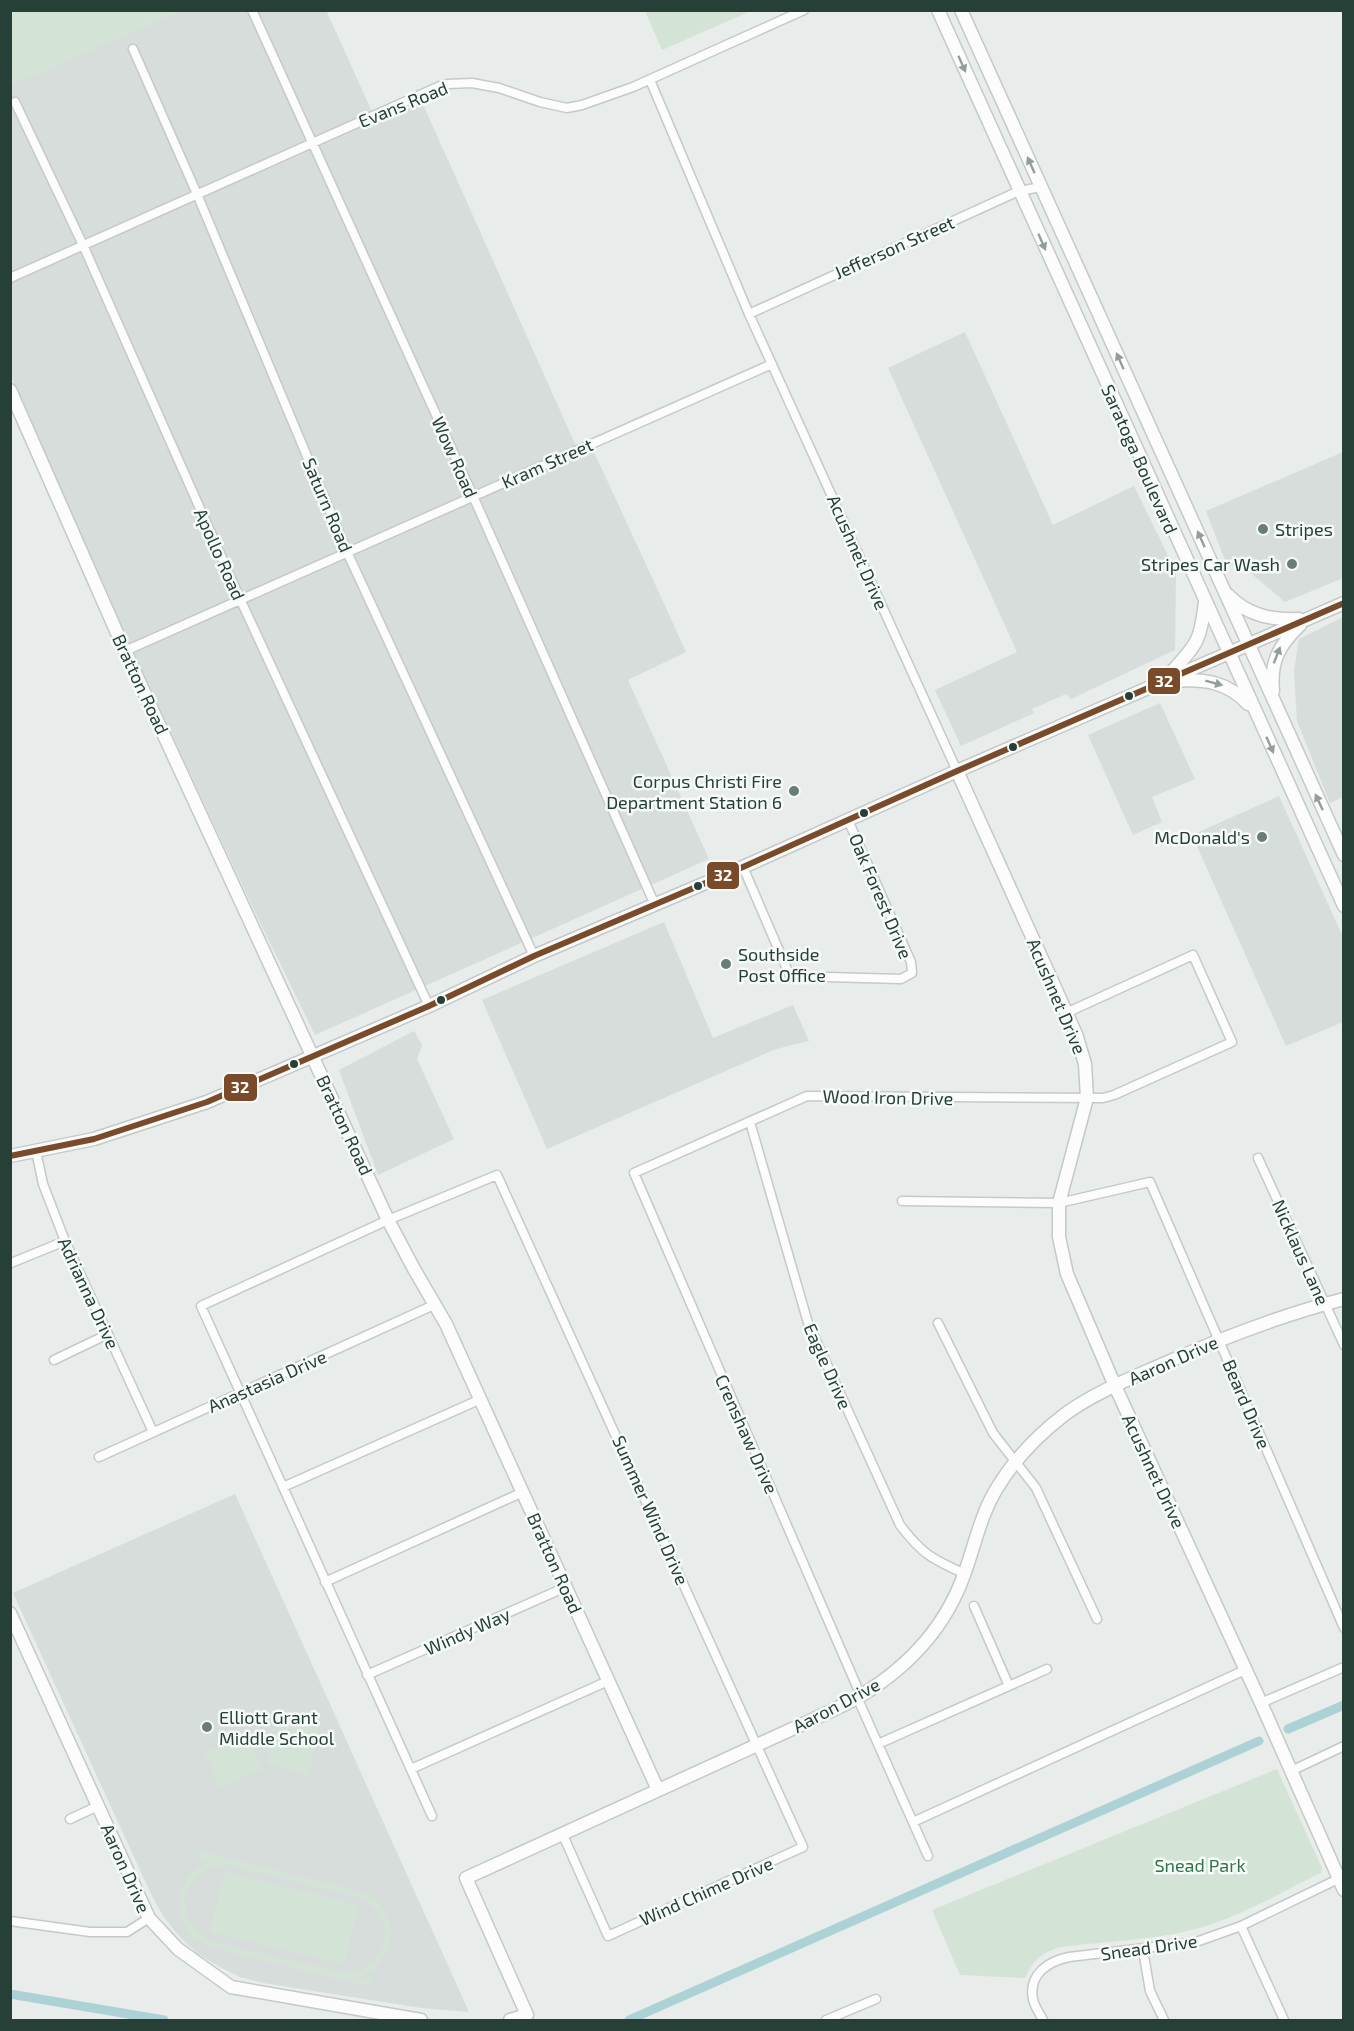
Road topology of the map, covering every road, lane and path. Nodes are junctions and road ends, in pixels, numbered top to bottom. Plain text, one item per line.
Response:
1 (252, 10) edge
2 (804, 10) edge
3 (938, 10) edge
4 (961, 10) edge
5 (133, 49) dead end
6 (650, 80) junction
7 (15, 102) dead end
8 (312, 143) junction
9 (1041, 187) junction
10 (1019, 191) junction
11 (197, 194) junction
12 (83, 245) junction
13 (10, 278) edge
14 (749, 314) junction
15 (772, 364) junction
16 (10, 390) edge
17 (473, 496) junction
18 (348, 554) junction
19 (1225, 592) junction
20 (241, 601) junction
21 (1205, 601) junction
22 (1344, 603) edge
23 (1307, 619) junction
24 (1248, 645) junction
25 (125, 651) junction
26 (1229, 653) junction
27 (1164, 681) junction
28 (1274, 702) junction
29 (1255, 711) junction
30 (957, 771) junction
31 (848, 820) junction
32 (1344, 855) edge
33 (743, 867) junction
34 (655, 905) junction
35 (1344, 906) edge
36 (534, 956) junction
37 (429, 1006) junction
38 (1066, 1013) junction
39 (313, 1056) junction
40 (1087, 1098) junction
41 (750, 1122) junction
42 (36, 1150) junction
43 (10, 1156) edge
44 (1258, 1158) dead end
45 (634, 1173) joint
46 (902, 1201) dead end
47 (1059, 1203) junction
48 (388, 1220) junction
49 (65, 1241) junction
50 (11, 1263) edge
51 (1344, 1299) edge
52 (436, 1304) junction
53 (1324, 1304) junction
54 (938, 1323) dead end
55 (108, 1334) junction
56 (1219, 1339) junction
57 (1344, 1346) edge
58 (54, 1360) dead end
59 (1115, 1386) junction
60 (240, 1394) junction
61 (481, 1399) junction
62 (153, 1432) junction
63 (99, 1457) dead end
64 (1016, 1462) junction
65 (283, 1487) junction
66 (523, 1492) junction
67 (965, 1574) junction
68 (325, 1582) junction
69 (566, 1587) junction
70 (974, 1606) dead end
71 (10, 1613) edge
72 (1097, 1619) dead end
73 (1344, 1628) edge
74 (1344, 1667) edge
75 (1047, 1669) dead end
76 (1245, 1670) junction
77 (367, 1675) junction
78 (608, 1681) junction
79 (1009, 1686) junction
80 (859, 1696) junction
81 (1261, 1703) junction
82 (878, 1744) junction
83 (757, 1745) junction
84 (1344, 1746) edge
85 (411, 1769) junction
86 (1291, 1771) junction
87 (658, 1790) junction
88 (98, 1806) junction
89 (432, 1816) dead end
90 (70, 1819) dead end
91 (913, 1822) junction
92 (562, 1833) junction
93 (803, 1846) joint
94 (928, 1856) dead end
95 (1341, 1885) edge
96 (149, 1918) junction
97 (10, 1921) edge
98 (1241, 1926) junction
99 (1143, 1950) junction
100 (876, 1999) dead end
101 (421, 2020) edge
102 (510, 2020) edge
103 (826, 2020) edge
104 (1043, 2020) edge
105 (1164, 2020) edge
106 (1284, 2020) edge

1 - 8 street, Wow Road
2 - 6 street, Evans Road
3 -> 10 street, Saratoga Boulevard
9 -> 4 street, Saratoga Boulevard
5 - 11 street, Saturn Road
6 - 8 street, Evans Road
6 - 14 street, Acushnet Drive
7 - 12 street, Apollo Road
8 - 11 street, Evans Road
8 - 17 street, Wow Road
9 - 10 street, Jefferson Street
19 -> 9 street, Saratoga Boulevard
10 - 14 street, Jefferson Street
10 -> 21 street, Saratoga Boulevard
11 - 12 street, Evans Road
11 - 18 street, Saturn Road
12 - 13 street, Evans Road
12 - 20 street, Apollo Road
14 - 15 street, Acushnet Drive
15 - 17 street, Kram Street
15 - 30 street, Acushnet Drive
16 - 25 street, Bratton Road
17 - 18 street, Kram Street
17 - 34 street, Wow Road
18 - 20 street, Kram Street
18 - 36 street, Saturn Road
19 - 23 street
19 - 24 street, Saratoga Boulevard
20 - 25 street, Kram Street
20 - 37 street, Apollo Road
21 - 26 street, Saratoga Boulevard
21 - 27 street
22 - 23 street
23 - 24 street
28 -> 23 street
24 - 26 street
24 - 28 street, Saratoga Boulevard
25 - 39 street, Bratton Road
26 - 27 street
26 - 29 street, Saratoga Boulevard
27 -> 29 street
27 - 30 street
32 -> 28 street, Saratoga Boulevard
29 -> 35 street, Saratoga Boulevard
30 - 31 street
30 - 38 street, Acushnet Drive
31 - 33 street
31 - 33 street, Oak Forest Drive
33 - 34 street
34 - 36 street
36 - 37 street
37 - 39 street
38 - 40 street, Acushnet Drive
38 - 40 street, Wood Iron Drive
39 - 42 street
39 - 48 street, Bratton Road
40 - 41 street, Wood Iron Drive
40 - 47 street, Acushnet Drive
41 - 45 street, Wood Iron Drive
41 - 67 street, Eagle Drive
42 - 43 street
42 - 49 street, Adrianna Drive
44 - 53 street, Nicklaus Lane
45 - 80 street, Crenshaw Drive
46 - 47 street
47 - 56 street, Beard Drive
47 - 59 street, Acushnet Drive
48 - 52 street, Bratton Road
48 - 60 street
48 - 83 street, Summer Wind Drive
49 - 50 street
49 - 55 street, Adrianna Drive
51 - 53 street, Aaron Drive
52 - 60 street, Anastasia Drive
52 - 61 street, Bratton Road
53 - 56 street, Aaron Drive
53 - 57 street, Nicklaus Lane
54 - 64 street
55 - 58 street
55 - 62 street, Adrianna Drive
56 - 59 street, Aaron Drive
56 - 73 street, Beard Drive
59 - 64 street, Aaron Drive
59 - 76 street, Acushnet Drive
60 - 62 street, Anastasia Drive
60 - 65 street
61 - 65 street
61 - 66 street, Bratton Road
62 - 63 street, Anastasia Drive
64 - 67 street, Aaron Drive
64 - 72 street
65 - 68 street
66 - 68 street
66 - 69 street, Bratton Road
67 - 80 street, Aaron Drive
68 - 77 street
69 - 77 street, Windy Way
69 - 78 street, Bratton Road
70 - 79 street
71 - 88 street, Aaron Drive
74 - 81 street
75 - 79 street
76 - 81 street, Acushnet Drive
76 - 91 street
77 - 85 street
78 - 85 street
78 - 87 street, Bratton Road
79 - 82 street
80 - 82 street, Crenshaw Drive
80 - 83 street, Aaron Drive
81 - 86 street, Acushnet Drive
82 - 91 street, Crenshaw Drive
83 - 87 street, Aaron Drive
83 - 93 street, Summer Wind Drive
84 - 86 street
85 - 89 street
86 - 95 street, Acushnet Drive
87 - 92 street, Aaron Drive
88 - 90 street, Aaron Drive
88 - 96 street, Aaron Drive
91 - 94 street, Crenshaw Drive
92 - 93 street, Wind Chime Drive
92 - 102 street, Aaron Drive
95 - 98 street, Snead Drive
96 - 97 street
96 - 101 street, Aaron Drive
98 - 99 street, Snead Drive
98 - 106 street
99 - 104 street, Snead Drive
99 - 105 street
100 - 103 street

